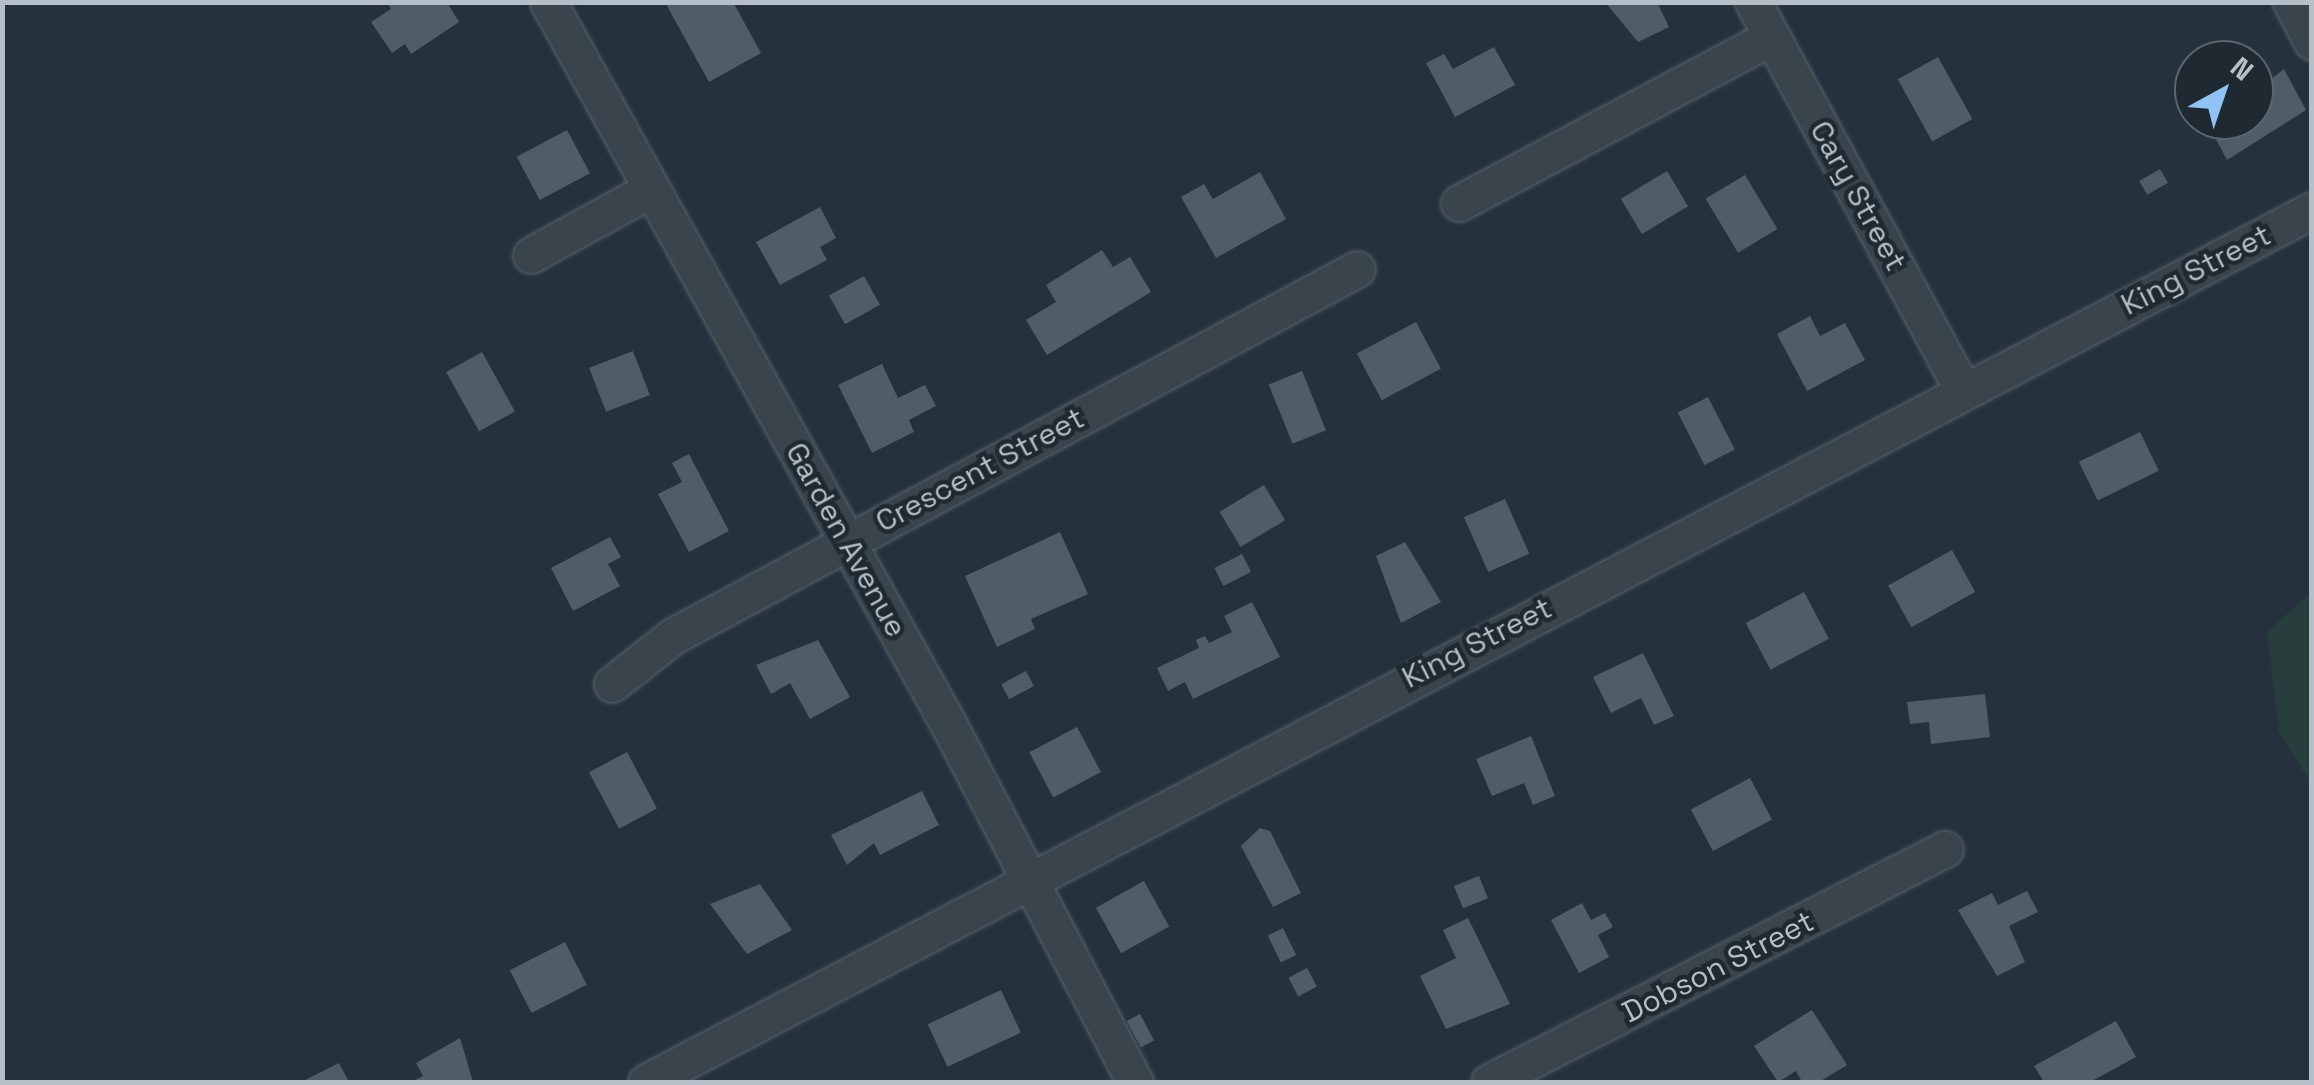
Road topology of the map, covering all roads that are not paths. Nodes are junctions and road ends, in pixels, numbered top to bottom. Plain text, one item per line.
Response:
1 (548, 2) edge
2 (1753, 2) edge
3 (2291, 2) edge
4 (1771, 37) junction
5 (2312, 42) edge
6 (649, 190) junction
7 (1458, 202) dead end
8 (2312, 210) edge
9 (531, 255) dead end
10 (1357, 269) dead end
11 (1963, 390) junction
12 (846, 541) junction
13 (612, 684) dead end
14 (1945, 849) dead end
15 (1031, 878) junction
16 (646, 1082) edge
17 (1135, 1082) edge
18 (1489, 1082) edge

1 - 6 street, Garden Avenue
2 - 4 street, Cary Street
3 - 5 street
4 - 7 street
4 - 11 street, Cary Street
6 - 9 street
6 - 12 street, Garden Avenue
8 - 11 street, King Street
10 - 12 street, Crescent Street
11 - 15 street, King Street
12 - 13 street, Crescent Street
12 - 15 street, Garden Avenue
14 - 18 street, Dobson Street
15 - 16 street, King Street
15 - 17 street, Garden Avenue

